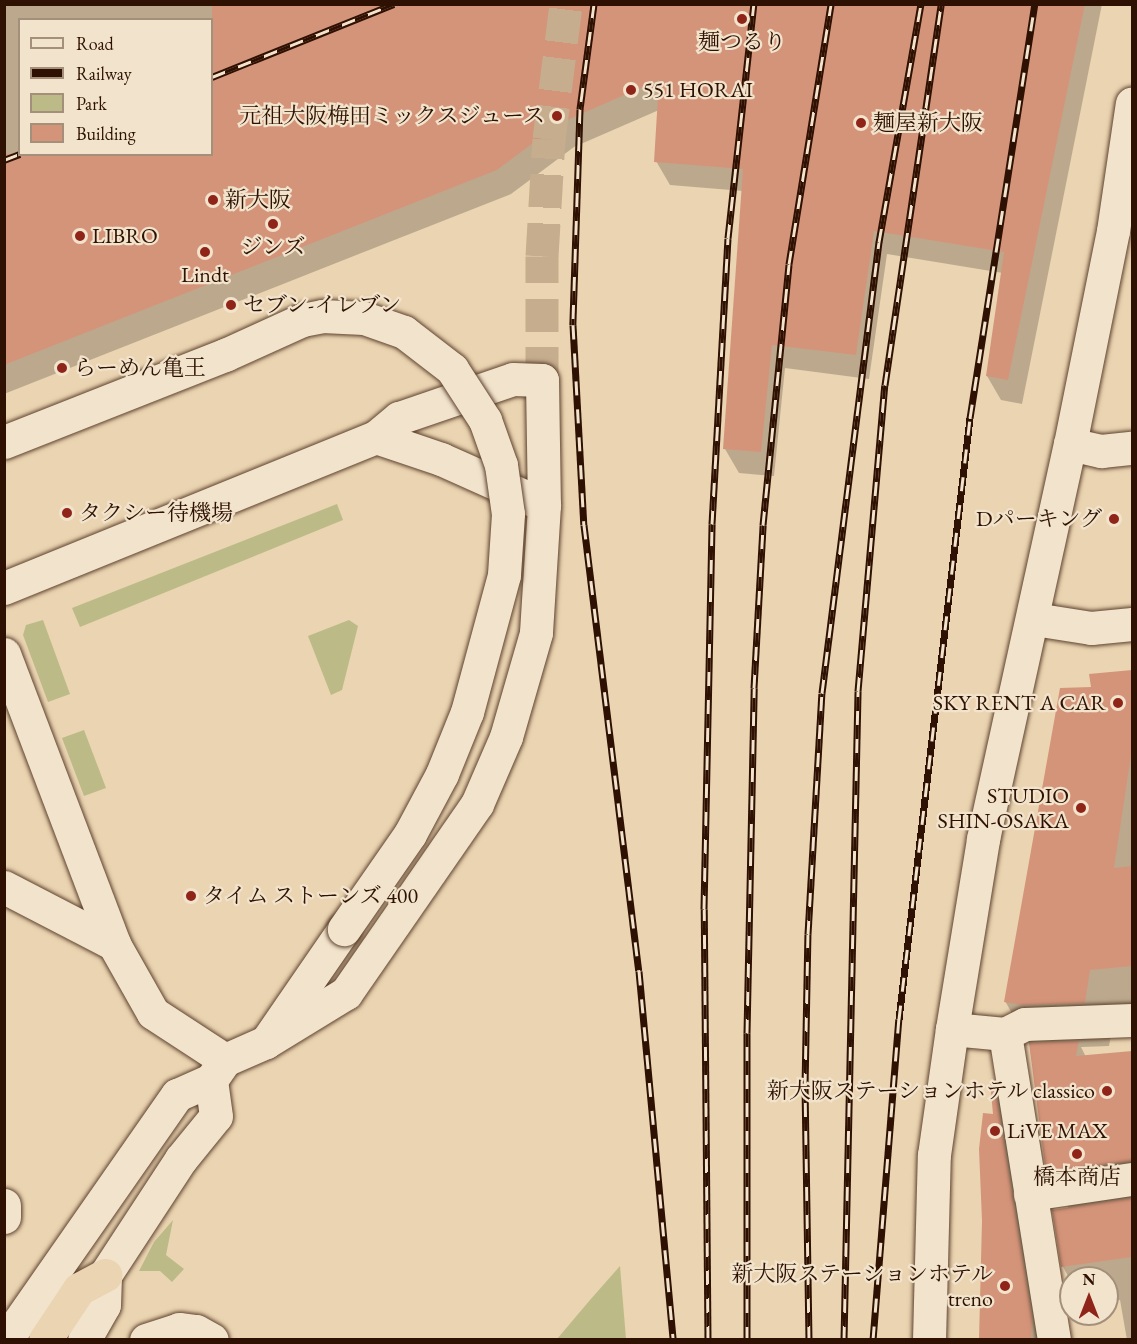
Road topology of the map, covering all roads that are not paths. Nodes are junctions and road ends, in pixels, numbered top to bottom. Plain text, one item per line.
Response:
1 (1132, 103) edge
2 (1123, 232) edge
3 (376, 436) junction
4 (4, 442) edge
5 (1070, 444) junction
6 (1132, 448) edge
7 (544, 505) junction
8 (4, 588) edge
9 (1034, 619) junction
10 (1132, 624) edge
11 (4, 654) edge
12 (4, 887) edge
13 (114, 944) junction
14 (1132, 1020) edge
15 (952, 1029) junction
16 (1005, 1034) junction
17 (266, 1042) junction
18 (218, 1070) junction
19 (1132, 1179) edge
20 (1030, 1194) junction
21 (4, 1205) edge
22 (4, 1216) edge
23 (105, 1275) junction
24 (84, 1339) edge
25 (6, 1340) edge
26 (45, 1340) edge
27 (146, 1340) edge
28 (212, 1340) edge
29 (929, 1340) edge
30 (1054, 1340) edge

1 - 2 street
2 - 5 street
3 - 7 street
3 - 7 street
3 - 8 street
4 - 17 street, bridge
5 - 6 street
5 - 9 street
7 - 17 street
9 - 10 street
9 - 15 street
11 - 13 street
12 - 13 street
13 - 18 street
14 - 16 street
15 - 16 street
15 - 29 street
16 - 20 street
17 - 18 street
18 - 23 street
18 - 25 street
19 - 20 street
20 - 30 street
21 - 22 street
23 - 24 street
23 - 26 highway
27 - 28 street

